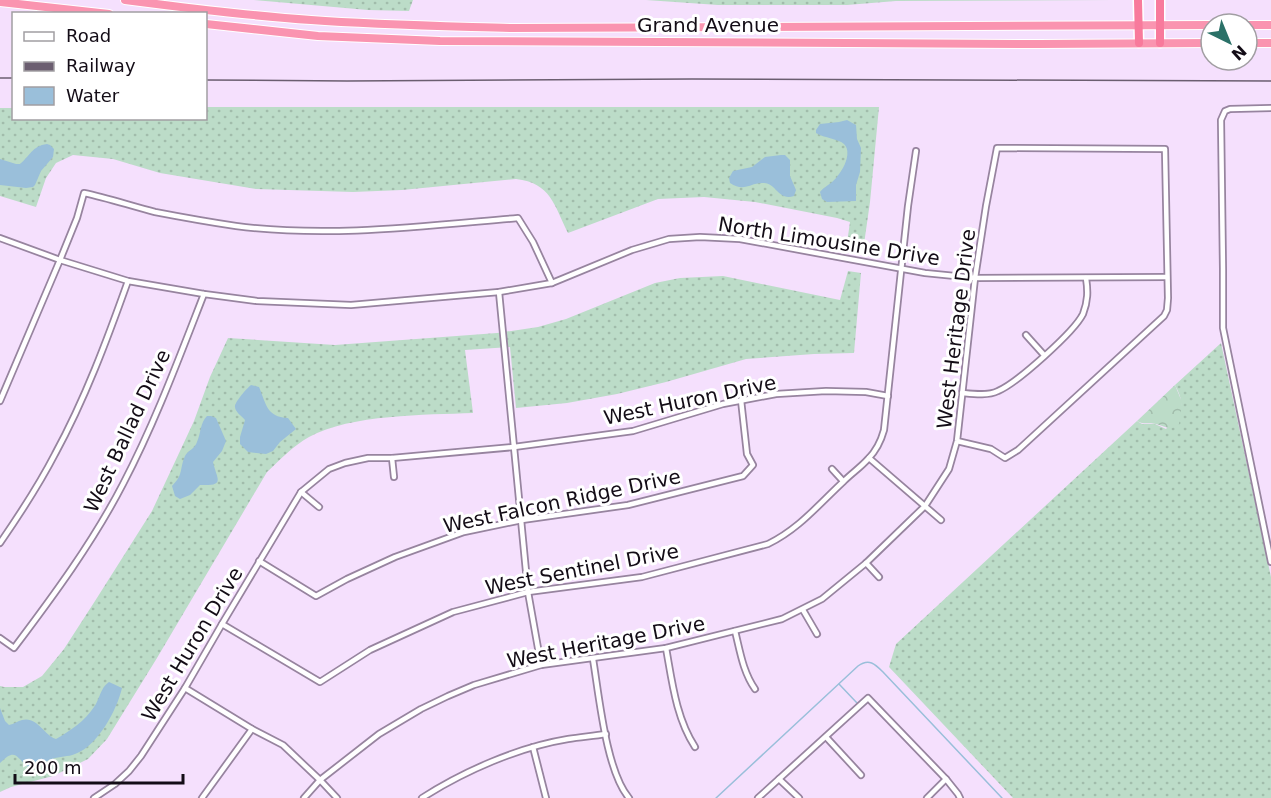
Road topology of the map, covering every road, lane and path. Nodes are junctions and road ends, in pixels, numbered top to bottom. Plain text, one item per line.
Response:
1 (125, 0) edge
2 (1138, 0) edge
3 (1160, 0) edge
4 (0, 2) edge
5 (91, 12) edge
6 (207, 24) edge
7 (1138, 25) junction
8 (1160, 25) junction
9 (1199, 25) edge
10 (1139, 43) junction
11 (1160, 43) junction
12 (1199, 43) edge
13 (1271, 108) edge
14 (916, 151) dead end
15 (0, 238) edge
16 (60, 260) junction
17 (901, 268) junction
18 (1167, 277) junction
19 (975, 278) junction
20 (1086, 278) junction
21 (128, 281) junction
22 (552, 283) junction
23 (499, 292) junction
24 (204, 294) junction
25 (1026, 335) dead end
26 (1044, 355) junction
27 (962, 393) junction
28 (888, 396) junction
29 (741, 400) junction
30 (0, 401) edge
31 (957, 441) junction
32 (514, 447) junction
33 (392, 458) junction
34 (869, 458) junction
35 (832, 469) dead end
36 (394, 477) dead end
37 (843, 481) junction
38 (301, 492) junction
39 (925, 506) junction
40 (319, 507) dead end
41 (522, 520) junction
42 (941, 520) dead end
43 (0, 543) edge
44 (259, 561) junction
45 (1271, 562) edge
46 (866, 563) junction
47 (879, 577) dead end
48 (528, 592) junction
49 (803, 610) junction
50 (222, 624) junction
51 (735, 631) junction
52 (817, 634) dead end
53 (0, 638) edge
54 (666, 648) junction
55 (593, 659) junction
56 (541, 665) junction
57 (185, 688) junction
58 (755, 689) dead end
59 (252, 729) junction
60 (606, 734) junction
61 (826, 737) junction
62 (533, 747) junction
63 (695, 747) dead end
64 (861, 775) dead end
65 (779, 779) junction
66 (946, 779) junction
67 (320, 780) junction
68 (94, 798) edge
69 (202, 798) edge
70 (304, 798) edge
71 (337, 798) edge
72 (422, 798) edge
73 (546, 798) edge
74 (629, 798) edge
75 (758, 798) edge
76 (799, 798) edge
77 (927, 798) edge
78 (960, 798) edge

1 - 7 highway, Grand Avenue
2 - 7 highway
3 - 8 highway
4 - 5 highway
6 - 10 highway, Grand Avenue
7 - 8 highway, Grand Avenue
7 - 10 highway
8 - 9 highway, Grand Avenue
8 - 11 highway
10 - 11 highway, Grand Avenue
11 - 12 highway, Grand Avenue
13 - 45 street
14 - 17 street, West Sentinel Drive
15 - 16 street, North Limousine Drive
16 - 21 street, North Limousine Drive
16 - 22 street
16 - 30 street
17 - 19 street, North Limousine Drive
17 - 22 street, North Limousine Drive
17 - 28 street, West Sentinel Drive
18 - 19 street, West Heritage Drive
18 - 20 street, North Limousine Drive
18 - 31 street
19 - 20 street, North Limousine Drive
19 - 27 street, West Heritage Drive
20 - 26 street
21 - 24 street, North Limousine Drive
21 - 43 street
22 - 23 street, North Limousine Drive
23 - 24 street, North Limousine Drive
23 - 32 street
24 - 53 street, West Ballad Drive
25 - 26 street
26 - 27 street
27 - 31 street, West Heritage Drive
28 - 29 street, West Huron Drive
28 - 34 street, West Sentinel Drive
29 - 32 street, West Huron Drive
29 - 41 street, West Falcon Ridge Drive
31 - 39 street, West Heritage Drive
32 - 33 street, West Huron Drive
32 - 41 street
33 - 36 street
33 - 38 street, West Huron Drive
34 - 37 street, West Sentinel Drive
34 - 39 street
35 - 37 street
37 - 48 street, West Sentinel Drive
38 - 40 street
38 - 44 street, West Huron Drive
39 - 42 street
39 - 46 street, West Heritage Drive
41 - 44 street, West Falcon Ridge Drive
41 - 48 street
44 - 50 street, West Huron Drive
46 - 47 street
46 - 49 street, West Heritage Drive
48 - 50 street, West Sentinel Drive
48 - 56 street
49 - 51 street, West Heritage Drive
49 - 52 street
50 - 57 street, West Huron Drive
51 - 54 street, West Heritage Drive
51 - 58 street
54 - 55 street, West Heritage Drive
54 - 63 street
55 - 56 street, West Heritage Drive
55 - 60 street
56 - 67 street, West Heritage Drive
57 - 59 street
57 - 68 street, West Huron Drive
59 - 67 street
59 - 69 street
60 - 62 street
60 - 74 street
61 - 64 street
61 - 65 street
61 - 66 street
62 - 72 street
62 - 73 street
65 - 75 street
65 - 76 street
66 - 77 street
66 - 78 street
67 - 70 street, West Heritage Drive
67 - 71 street

